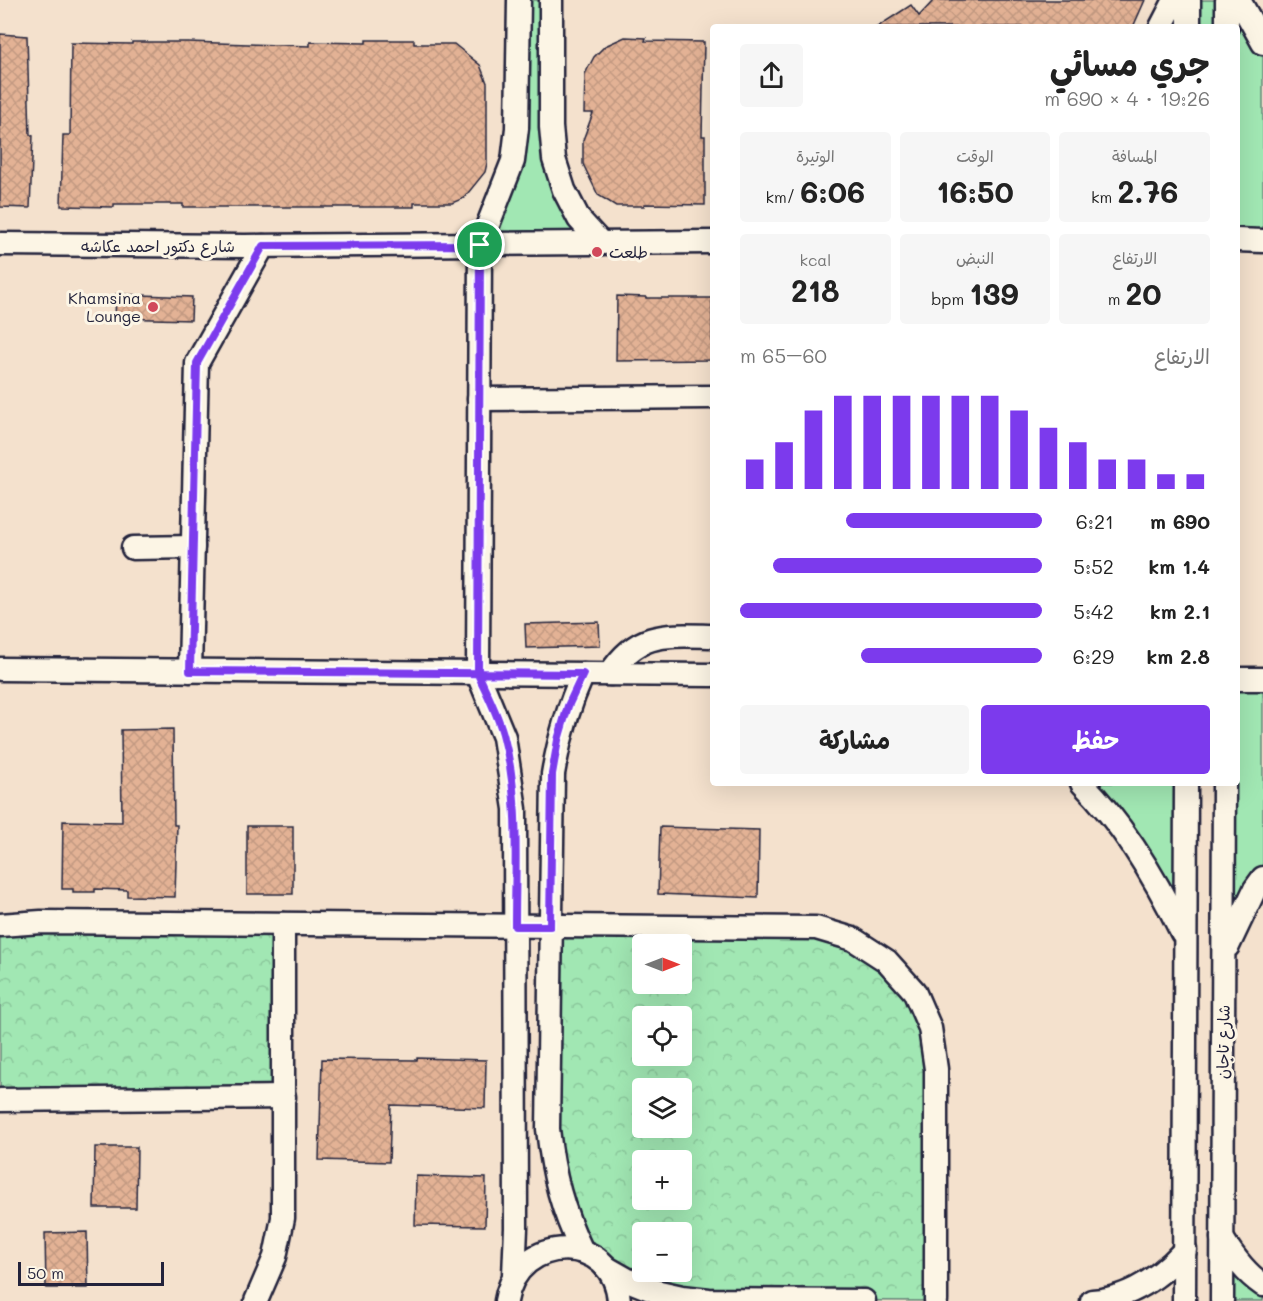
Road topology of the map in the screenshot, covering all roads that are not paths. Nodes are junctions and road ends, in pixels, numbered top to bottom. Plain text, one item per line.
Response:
1 (519, 0) edge
2 (552, 0) edge
3 (1175, 0) edge
4 (1189, 0) edge
5 (1227, 0) edge
6 (1239, 0) edge
7 (1163, 24) edge
8 (1189, 24) edge
9 (1227, 24) edge
10 (1263, 43) edge
11 (1240, 240) edge
12 (1263, 241) edge
13 (710, 242) edge
14 (601, 243) junction
15 (0, 244) edge
16 (480, 245) junction
17 (263, 246) junction
18 (710, 397) edge
19 (479, 399) junction
20 (193, 547) junction
21 (133, 548) dead end
22 (710, 636) edge
23 (0, 669) edge
24 (190, 671) junction
25 (478, 674) junction
26 (583, 674) junction
27 (610, 674) junction
28 (710, 675) edge
29 (1240, 679) edge
30 (1263, 679) edge
31 (1085, 786) edge
32 (1186, 786) edge
33 (1224, 786) edge
34 (1263, 878) edge
35 (283, 924) junction
36 (0, 925) edge
37 (515, 926) junction
38 (550, 926) junction
39 (1186, 940) junction
40 (1224, 953) junction
41 (284, 1097) junction
42 (0, 1100) edge
43 (1185, 1104) junction
44 (1222, 1105) junction
45 (1222, 1238) junction
46 (1185, 1250) junction
47 (582, 1251) junction
48 (607, 1268) junction
49 (514, 1275) junction
50 (1263, 1285) edge
51 (256, 1301) edge
52 (506, 1301) edge
53 (619, 1301) edge
54 (864, 1301) edge
55 (936, 1301) edge
56 (1092, 1301) edge
57 (1184, 1301) edge
58 (1222, 1301) edge

1 - 16 street
2 - 14 street
3 - 7 street
4 - 8 street
5 - 9 street
6 - 10 street
11 - 12 street
13 - 14 street, شارع دكتور احمد عكاشه
14 - 16 street, شارع دكتور احمد عكاشه
15 - 17 street, شارع دكتور احمد عكاشه
16 - 17 street, شارع دكتور احمد عكاشه
16 - 19 street
17 - 20 street
18 - 19 street
19 - 25 street
20 - 21 street
20 - 24 street
22 - 27 street
23 - 24 street
24 - 25 street
25 - 26 street
25 - 37 street
26 - 27 street
26 - 38 street
27 - 28 street
29 - 30 street
31 - 39 street
32 - 39 street
33 - 40 street, شارع تاجان
34 - 40 street
35 - 36 street
35 - 37 street
35 - 41 street
37 - 38 street
37 - 49 street
38 - 47 street
38 - 55 street
39 - 43 street
40 - 44 street, شارع تاجان
41 - 42 street
41 - 51 street
43 - 44 street
43 - 46 street
44 - 45 street, شارع تاجان
45 - 50 street
45 - 58 street, شارع تاجان
46 - 56 street
46 - 57 street
47 - 48 street
47 - 49 street
48 - 53 street
48 - 54 street
49 - 52 street

